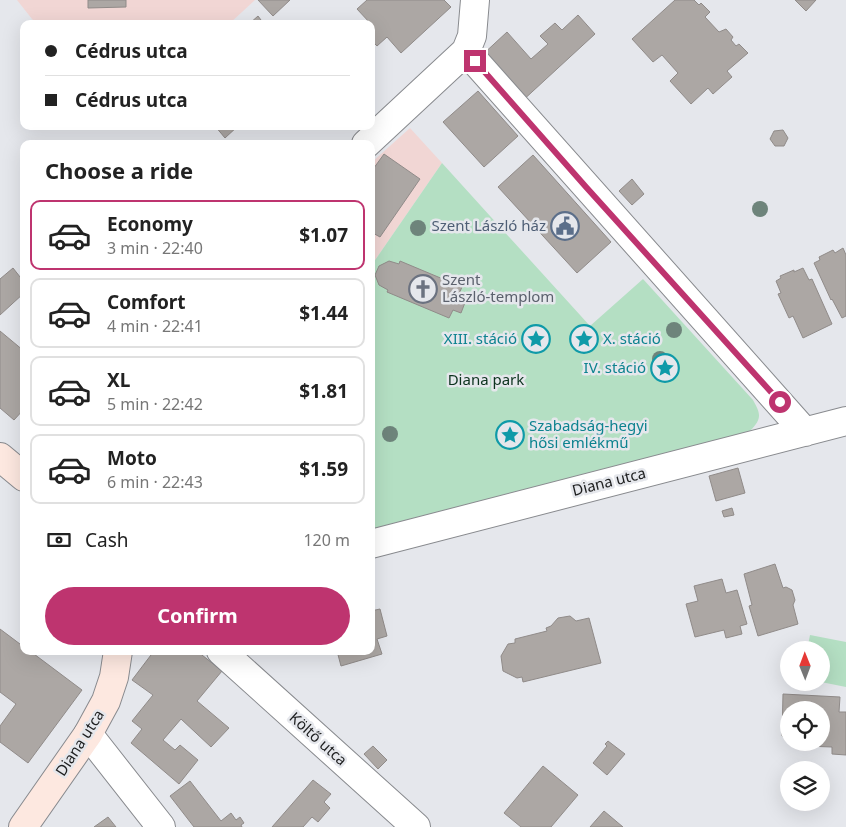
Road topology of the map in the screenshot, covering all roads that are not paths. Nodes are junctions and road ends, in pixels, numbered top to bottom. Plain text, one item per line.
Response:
1 (475, 0) edge
2 (466, 51) junction
3 (370, 140) edge
4 (846, 421) edge
5 (805, 432) junction
6 (375, 543) edge
7 (117, 655) edge
8 (225, 655) edge
9 (88, 734) junction
10 (23, 827) edge
11 (161, 827) edge
12 (416, 827) edge

1 - 2 street
2 - 3 street
2 - 5 street
4 - 5 street, Diana utca
5 - 6 street, Diana utca
7 - 9 street, Diana utca
8 - 12 street, Költő utca
9 - 10 street, Diana utca
9 - 11 street

